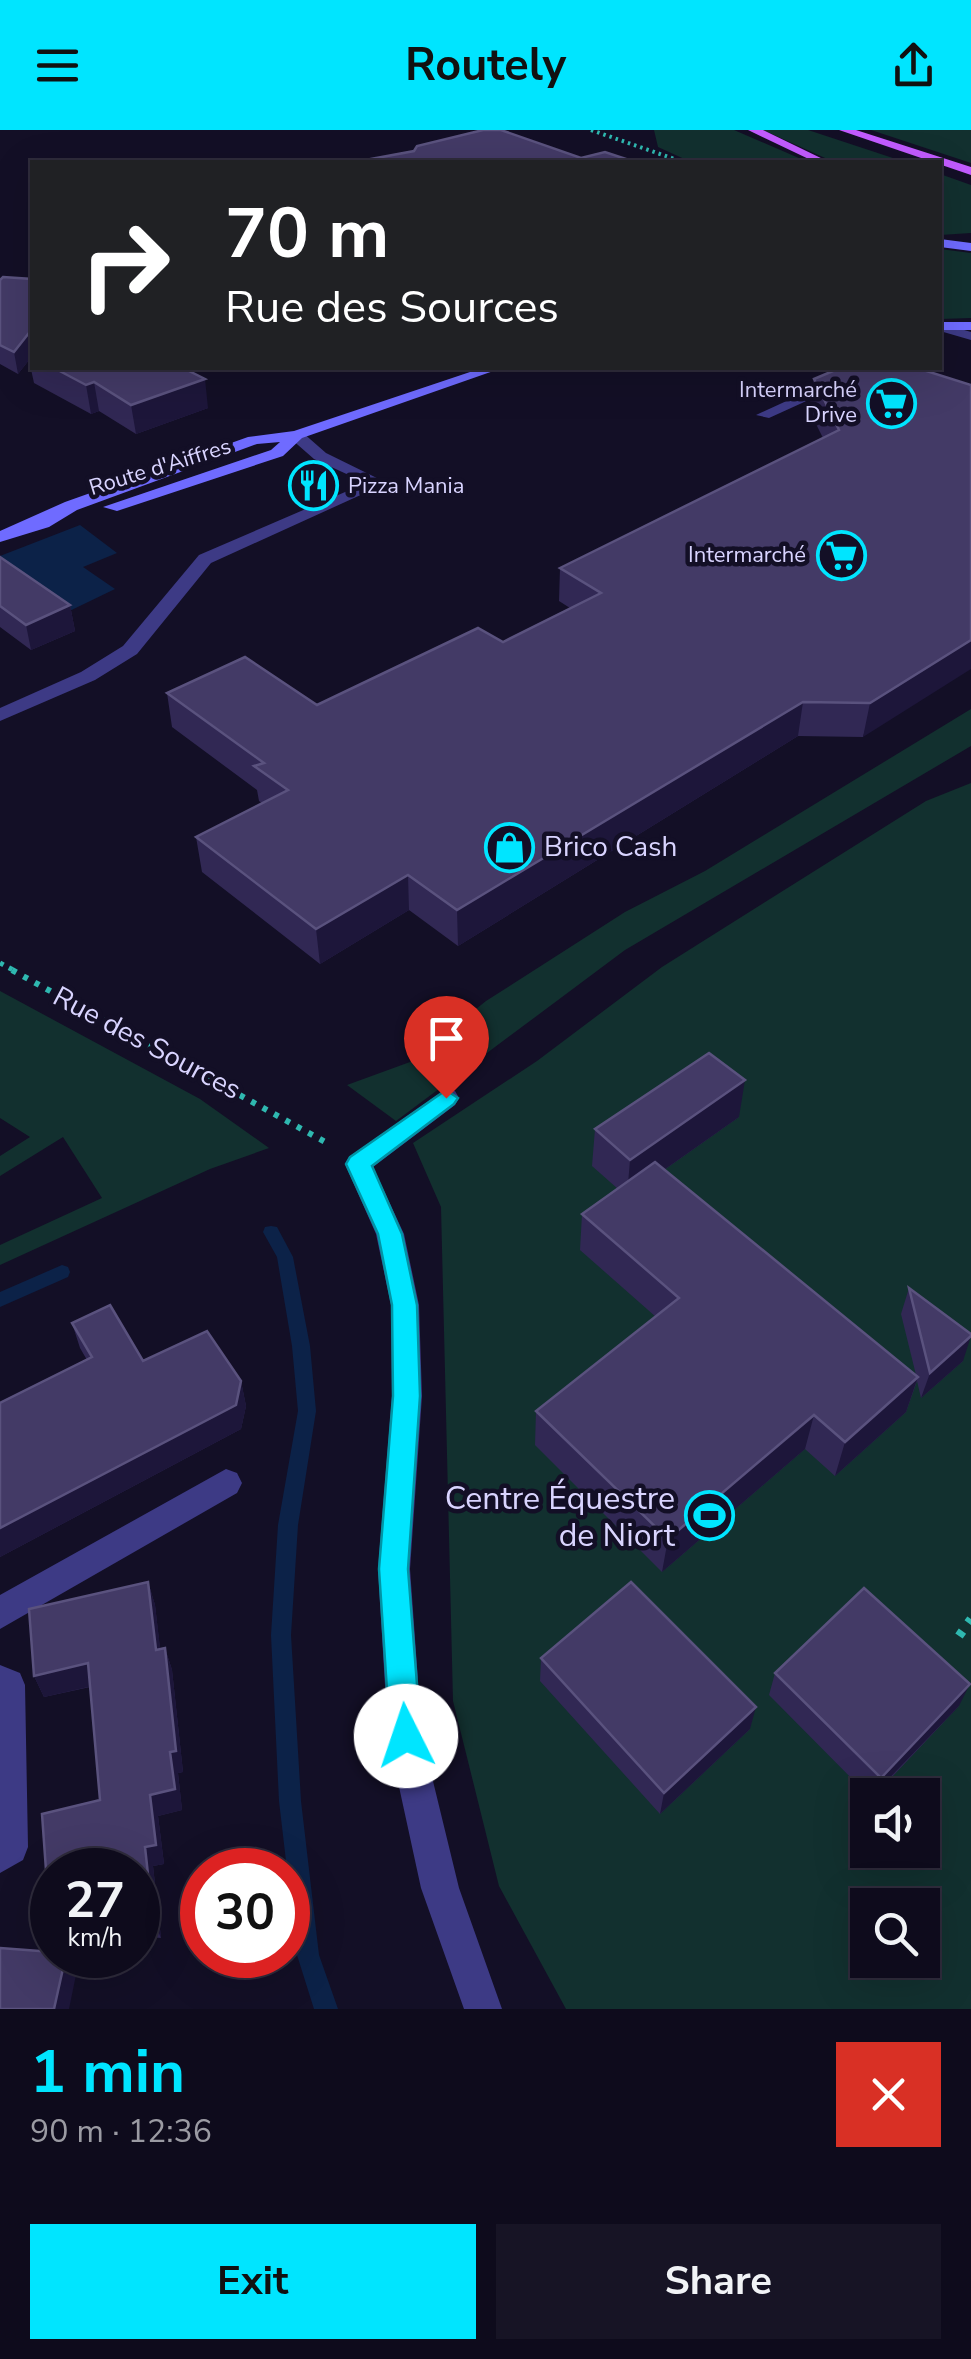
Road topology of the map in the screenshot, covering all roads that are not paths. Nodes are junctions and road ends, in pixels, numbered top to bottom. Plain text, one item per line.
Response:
1 (754, 130) edge
2 (826, 130) edge
3 (845, 130) edge
4 (819, 160) edge
5 (921, 160) edge
6 (931, 160) edge
7 (942, 164) edge
8 (942, 167) edge
9 (971, 174) edge
10 (942, 243) edge
11 (971, 244) edge
12 (942, 326) edge
13 (971, 326) edge
14 (942, 327) edge
15 (971, 336) edge
16 (489, 370) edge
17 (856, 375) edge
18 (764, 415) dead end
19 (296, 435) junction
20 (0, 537) edge
21 (0, 714) edge
22 (446, 1098) dead end
23 (226, 1484) dead end
24 (0, 1613) edge
25 (0, 1682) edge
26 (0, 1855) edge
27 (484, 2009) edge

1 - 4 main road
2 - 5 main road
3 - 6 main road
7 - 9 main road
8 - 9 main road
10 - 11 main road
12 - 13 main road
14 - 15 street
16 - 19 main road, Route d'Aiffres
17 - 18 street
19 - 20 main road, Route d'Aiffres
19 - 21 street
22 - 27 street
23 - 24 street
25 - 26 street

